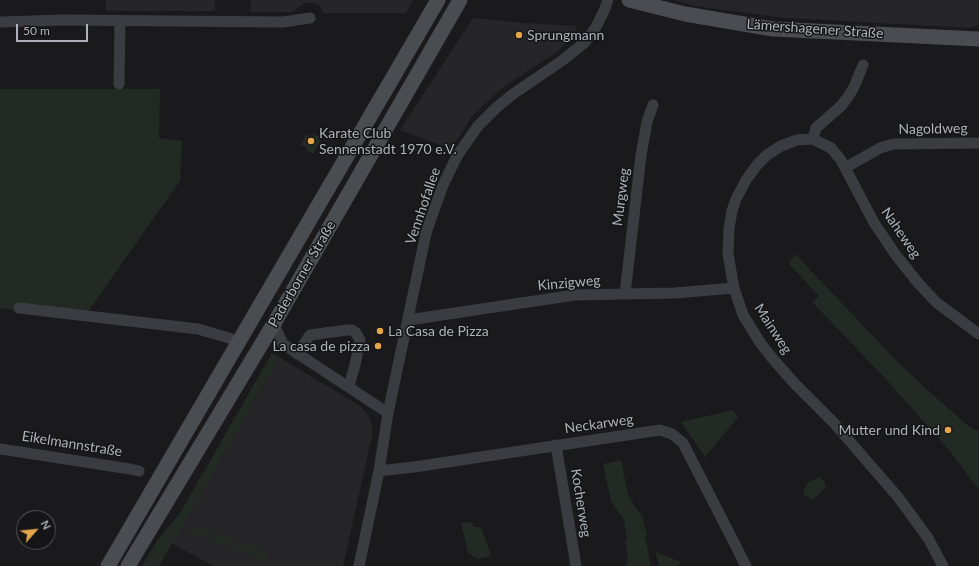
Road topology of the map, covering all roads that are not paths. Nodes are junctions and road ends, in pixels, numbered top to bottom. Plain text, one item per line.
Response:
1 (438, 0) edge
2 (460, 0) edge
3 (608, 0) edge
4 (629, 0) edge
5 (310, 18) dead end
6 (120, 21) junction
7 (0, 22) edge
8 (979, 39) edge
9 (863, 64) dead end
10 (119, 84) dead end
11 (654, 105) dead end
12 (813, 139) junction
13 (979, 143) edge
14 (845, 168) junction
15 (734, 288) junction
16 (625, 294) junction
17 (19, 308) dead end
18 (276, 320) junction
19 (408, 320) junction
20 (979, 334) edge
21 (239, 343) junction
22 (298, 354) junction
23 (350, 386) junction
24 (388, 413) junction
25 (556, 445) junction
26 (0, 449) edge
27 (139, 471) dead end
28 (379, 471) junction
29 (108, 566) edge
30 (128, 566) edge
31 (359, 566) edge
32 (576, 566) edge
33 (746, 566) edge
34 (943, 566) edge

1 - 21 main road, Paderborner Straße
2 - 18 main road, Paderborner Straße
3 - 19 street, Vennhofallee
4 - 8 main road, Lämershagener Straße
5 - 6 street
6 - 7 street
6 - 10 street
9 - 12 street
11 - 16 street, Murgweg
12 - 14 street, Naheweg
12 - 15 street, Mainweg
13 - 14 street, Nagoldweg
14 - 20 street, Naheweg
15 - 16 street, Kinzigweg
15 - 34 street, Mainweg
16 - 19 street, Kinzigweg
17 - 21 street
18 - 22 street
18 - 30 main road, Paderborner Straße
19 - 24 street, Vennhofallee
21 - 29 main road, Paderborner Straße
22 - 23 street
22 - 23 street
23 - 24 street
24 - 28 street, Vennhofallee
25 - 28 street, Neckarweg
25 - 32 street, Kocherweg
25 - 33 street, Neckarweg
26 - 27 street, Eikelmannstraße
28 - 31 street, Vennhofallee

